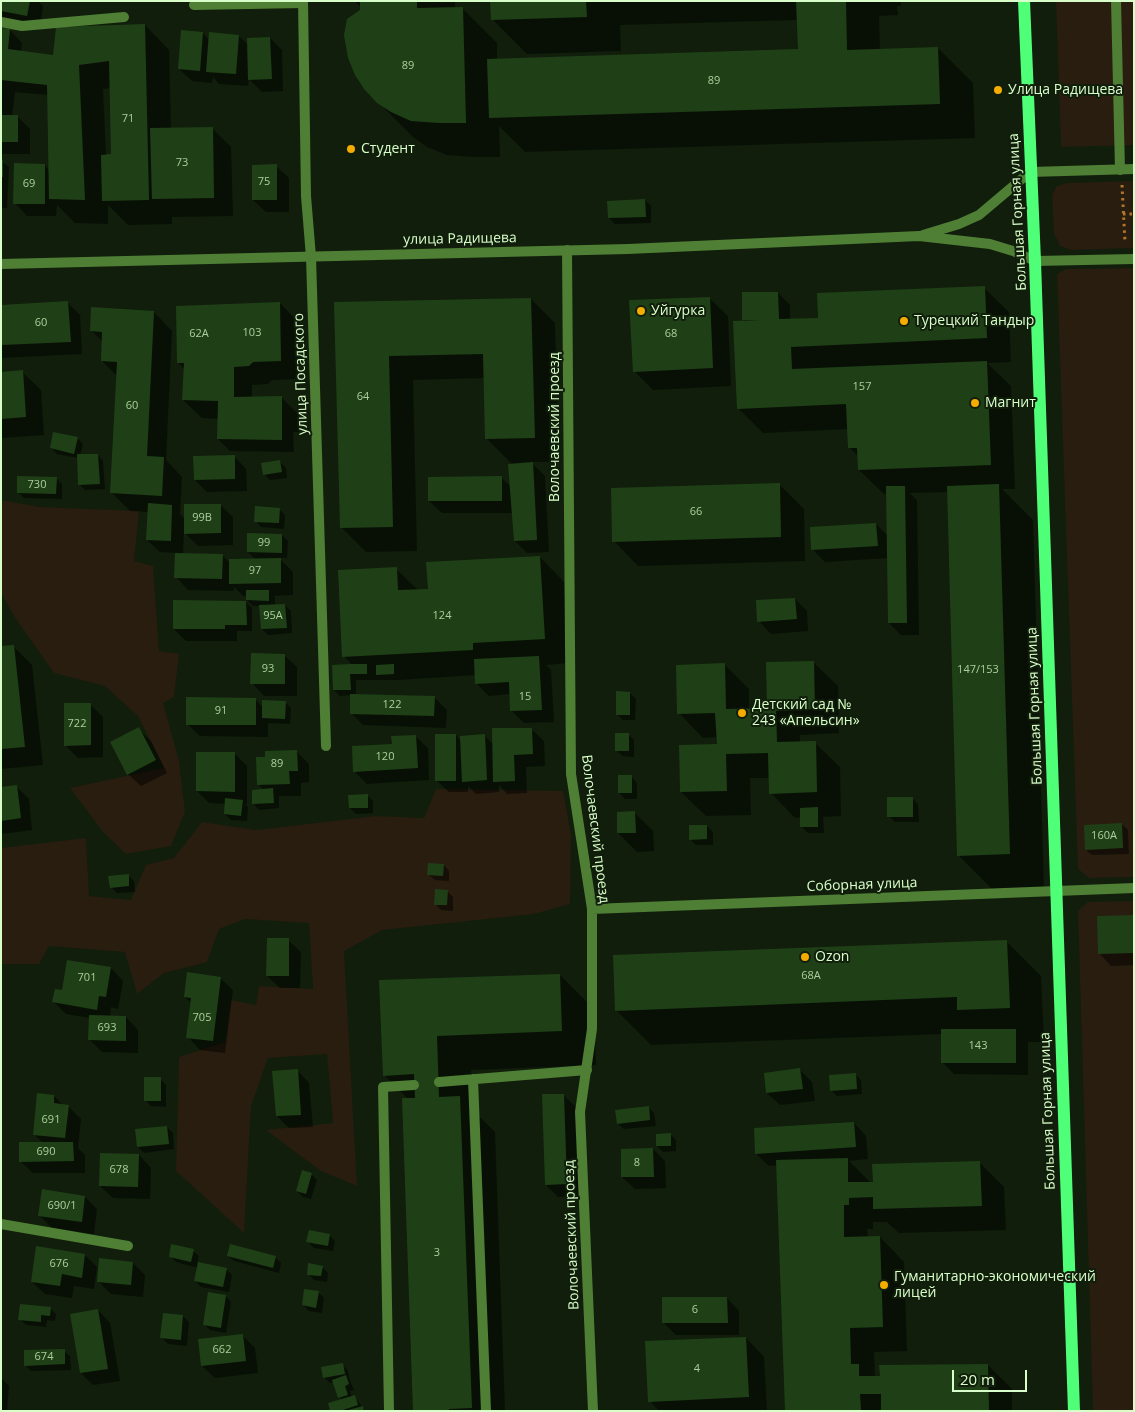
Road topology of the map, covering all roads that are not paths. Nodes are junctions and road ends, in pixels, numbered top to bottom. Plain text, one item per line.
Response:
1 (1024, 1) edge
2 (1116, 1) edge
3 (303, 2) edge
4 (194, 5) dead end
5 (124, 17) dead end
6 (1, 22) edge
7 (1134, 169) edge
8 (1120, 170) junction
9 (1030, 172) junction
10 (919, 236) junction
11 (567, 250) junction
12 (311, 257) junction
13 (1130, 260) edge
14 (1035, 262) junction
15 (1, 264) edge
16 (326, 746) dead end
17 (1134, 888) edge
18 (1056, 892) junction
19 (592, 909) junction
20 (587, 1070) junction
21 (473, 1079) junction
22 (439, 1082) dead end
23 (414, 1085) dead end
24 (1, 1224) edge
25 (128, 1246) dead end
26 (389, 1411) edge
27 (486, 1411) edge
28 (593, 1411) edge
29 (1074, 1411) edge

1 - 9 main road, Большая Горная улица
2 - 8 street
3 - 4 street
3 - 12 street, улица Посадского
5 - 6 street
7 - 8 street
8 - 9 street
9 - 10 street, улица Радищева
9 - 14 main road, Большая Горная улица
10 - 11 street, улица Радищева
10 - 14 street, улица Радищева
11 - 12 street, улица Радищева
11 - 19 street, Волочаевский проезд
12 - 15 street, улица Радищева
12 - 16 street, улица Посадского
13 - 14 street, улица Радищева
14 - 18 main road, Большая Горная улица
17 - 18 street, Соборная улица
18 - 19 street, Соборная улица
18 - 29 main road, Большая Горная улица
19 - 20 street, Волочаевский проезд
20 - 21 street
20 - 28 street, Волочаевский проезд
21 - 22 street
21 - 27 street
23 - 26 street
24 - 25 street

